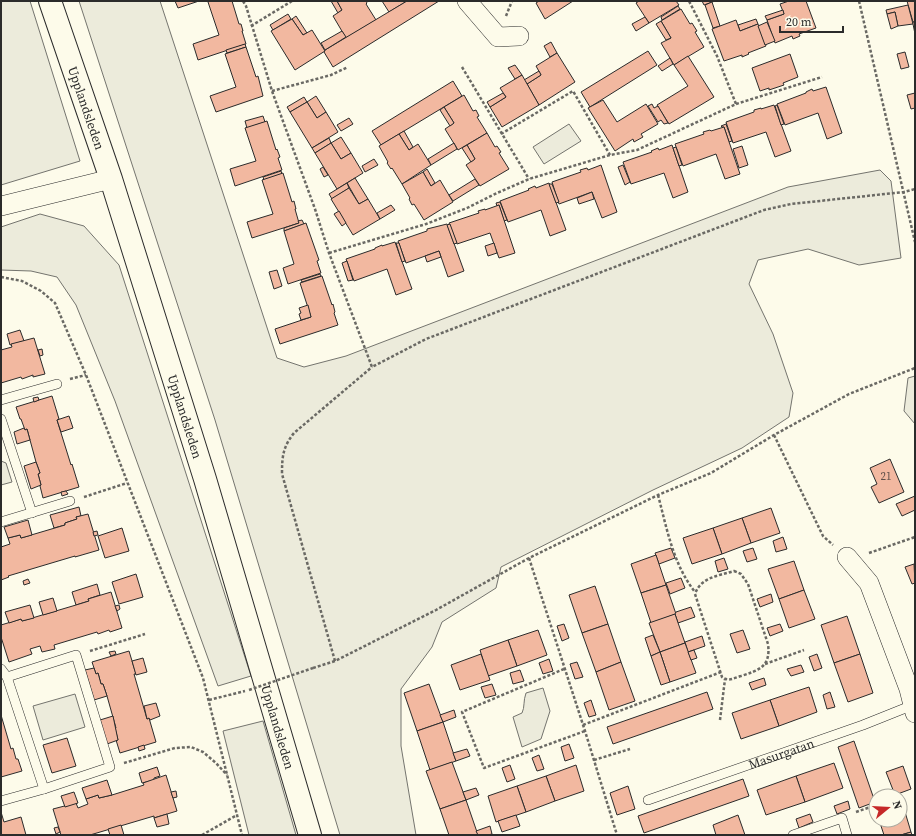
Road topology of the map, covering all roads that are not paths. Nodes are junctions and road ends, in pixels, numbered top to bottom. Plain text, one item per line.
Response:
1 (50, 1) edge
2 (467, 1) edge
3 (518, 36) dead end
4 (111, 179) junction
5 (1, 206) edge
6 (57, 384) dead end
7 (1, 400) edge
8 (1, 419) edge
9 (70, 501) road end
10 (32, 513) junction
11 (1, 522) edge
12 (847, 557) road end
13 (4, 673) edge
14 (914, 709) edge
15 (44, 789) junction
16 (648, 800) dead end
17 (1, 801) edge
18 (310, 835) edge
19 (792, 835) edge
20 (847, 835) edge

1 - 4 street, Upplandsleden
2 - 3 street
4 - 5 street
4 - 18 street, Upplandsleden
6 - 7 lane
8 - 10 lane
9 - 10 lane
10 - 11 lane
12 - 14 street, Masurgatan
13 - 15 lane
13 - 15 lane
14 - 16 lane, Masurgatan
15 - 17 lane
19 - 20 lane

